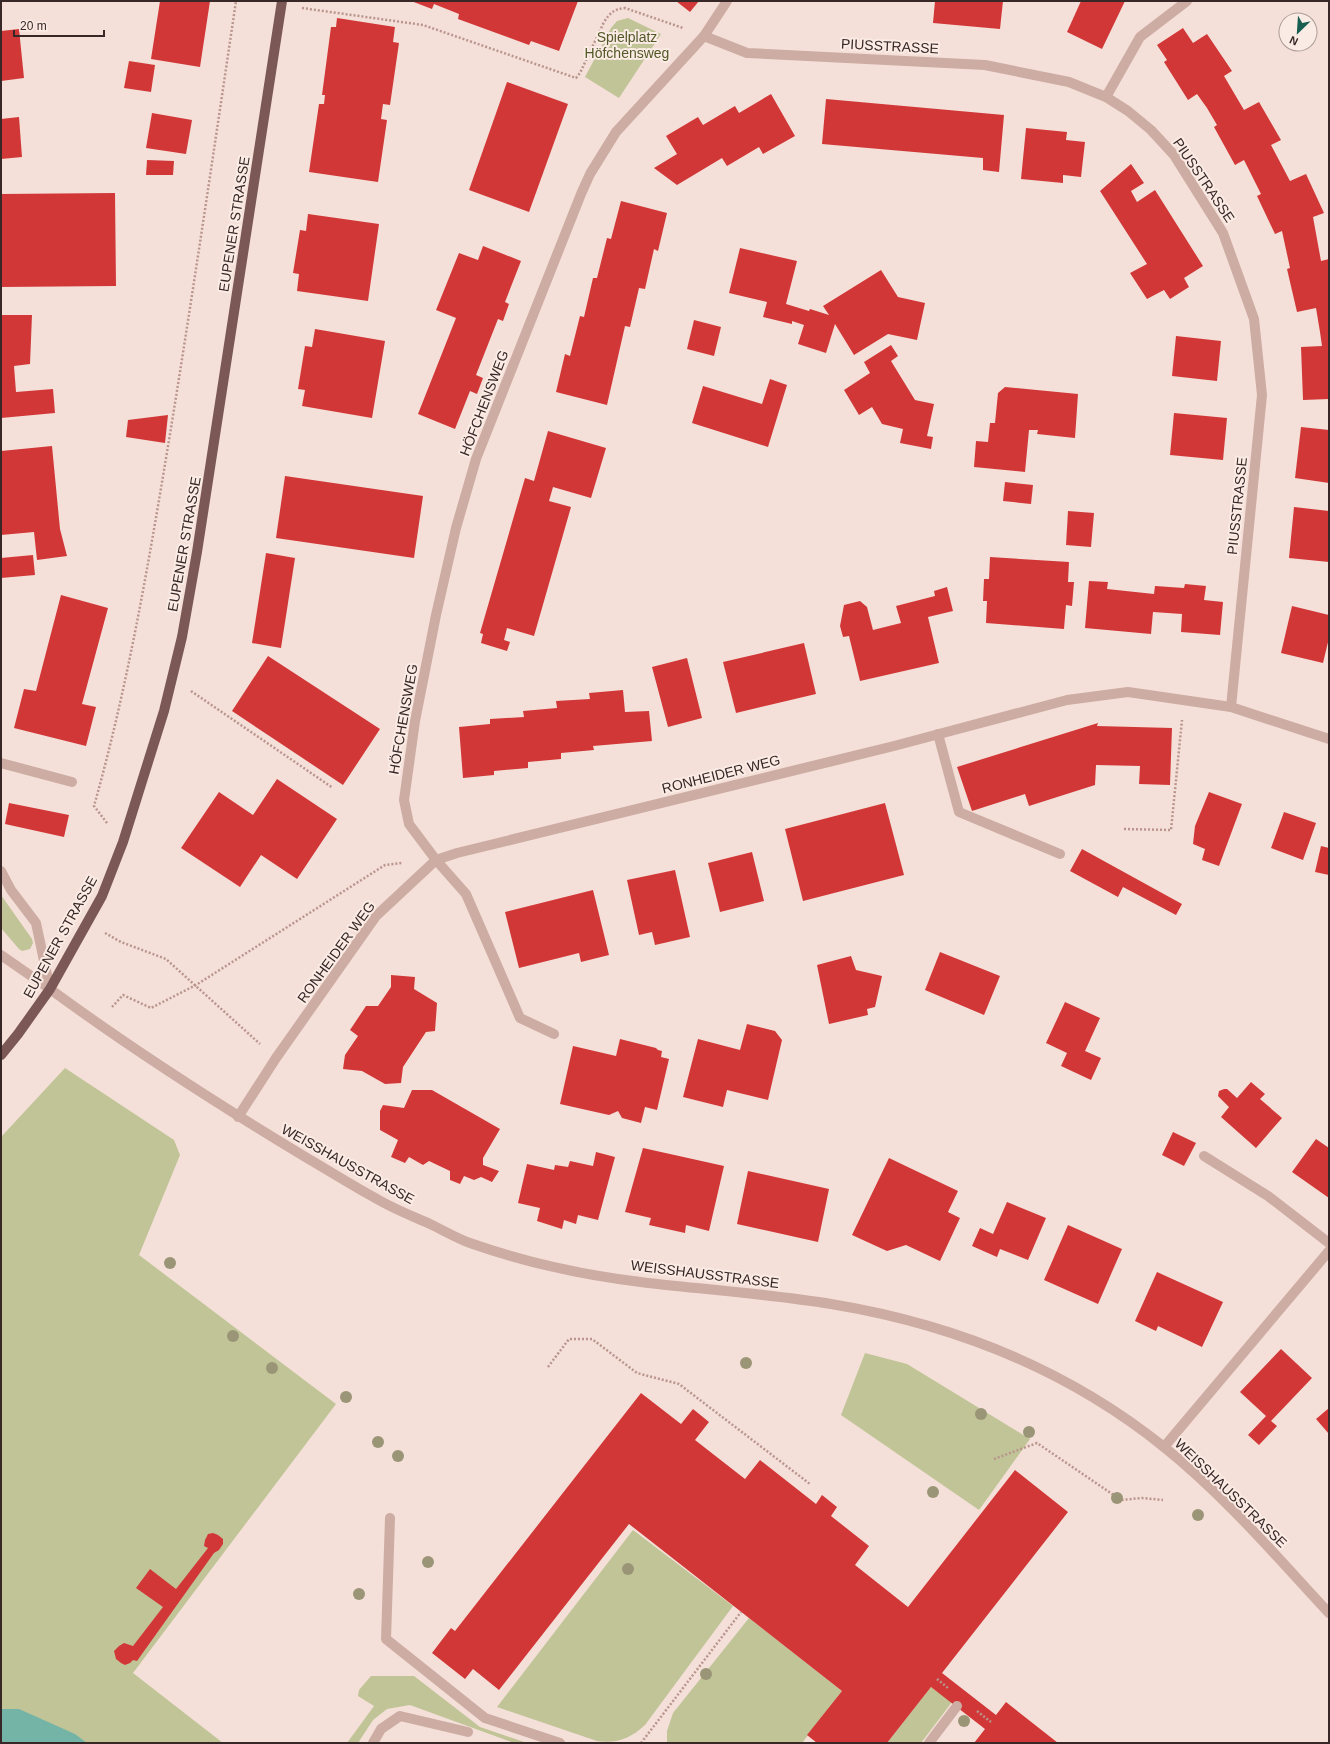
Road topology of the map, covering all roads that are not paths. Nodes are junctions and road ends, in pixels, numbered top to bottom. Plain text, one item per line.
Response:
1 (282, 1) edge
2 (727, 1) edge
3 (1187, 1) edge
4 (704, 36) junction
5 (1106, 97) junction
6 (1231, 708) junction
7 (938, 734) junction
8 (1329, 739) edge
9 (1, 763) edge
10 (72, 782) dead end
11 (1060, 854) dead end
12 (436, 860) junction
13 (1, 871) edge
14 (1, 955) edge
15 (50, 989) junction
16 (554, 1034) dead end
17 (1, 1055) edge
18 (238, 1117) junction
19 (1204, 1156) dead end
20 (1329, 1243) edge
21 (1329, 1251) edge
22 (1164, 1447) junction
23 (390, 1518) dead end
24 (1329, 1613) edge
25 (957, 1706) dead end
26 (468, 1732) dead end
27 (373, 1743) edge
28 (560, 1743) edge
29 (929, 1743) edge

1 - 15 main road, EUPENER STRASSE
2 - 4 street, HÖFCHENSWEG
3 - 5 street
4 - 5 street, PIUSSTRASSE
4 - 12 street, HÖFCHENSWEG
5 - 6 street, PIUSSTRASSE
6 - 7 street, RONHEIDER WEG
6 - 8 street, RONHEIDER WEG
7 - 11 street
7 - 12 street, RONHEIDER WEG
9 - 10 street
12 - 16 street, HÖFCHENSWEG
12 - 18 street, RONHEIDER WEG
13 - 15 street
14 - 15 street, WEISSHAUSSTRASSE
15 - 17 main road, EUPENER STRASSE
15 - 18 street, WEISSHAUSSTRASSE
18 - 22 street, WEISSHAUSSTRASSE
19 - 20 street
21 - 22 street
22 - 24 street, WEISSHAUSSTRASSE
23 - 28 street
25 - 29 street
26 - 27 street

